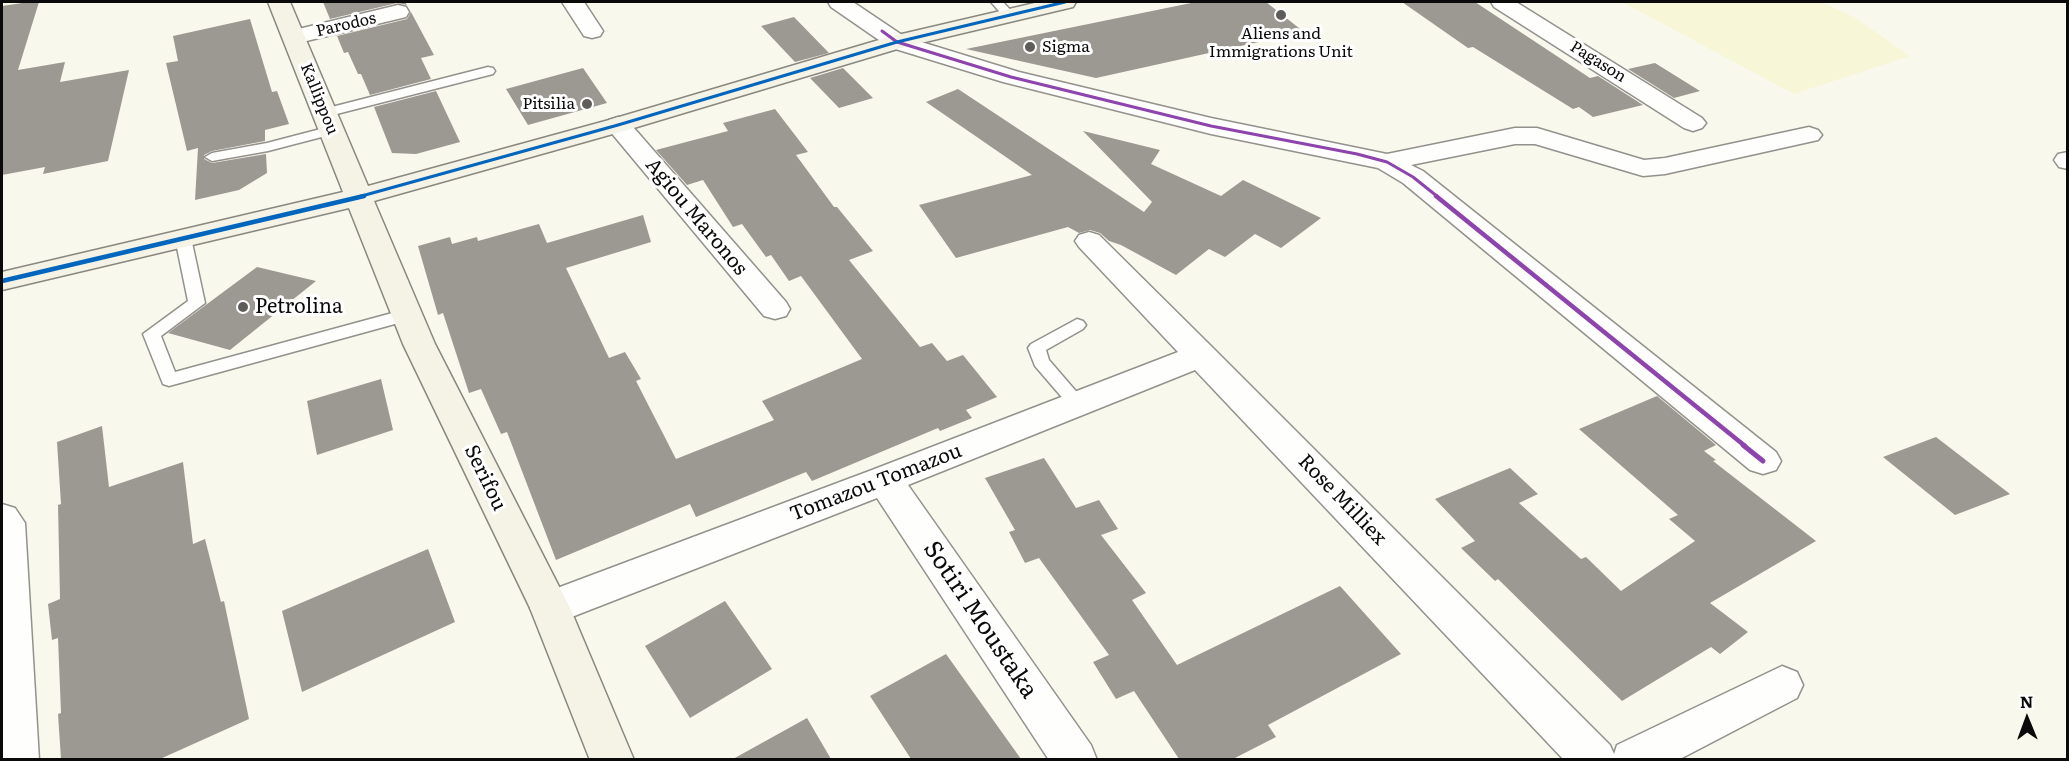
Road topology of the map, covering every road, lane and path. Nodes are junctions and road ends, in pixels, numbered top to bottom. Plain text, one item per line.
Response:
1 (279, 2) edge
2 (573, 2) edge
3 (839, 2) edge
4 (1065, 2) edge
5 (1502, 2) edge
6 (1003, 8) edge
7 (398, 12) dead end
8 (592, 31) dead end
9 (294, 37) junction
10 (897, 42) junction
11 (488, 71) dead end
12 (328, 121) junction
13 (1693, 123) dead end
14 (618, 125) junction
15 (1809, 135) dead end
16 (212, 158) dead end
17 (1387, 162) junction
18 (359, 197) junction
19 (183, 238) junction
20 (1089, 241) dead end
21 (2, 281) edge
22 (775, 309) dead end
23 (407, 315) junction
24 (1077, 325) dead end
25 (1201, 355) junction
26 (1078, 404) junction
27 (1763, 461) dead end
28 (885, 480) junction
29 (2, 518) edge
30 (550, 608) junction
31 (1782, 685) dead end
32 (18, 759) edge
33 (612, 759) edge
34 (1075, 759) edge
35 (1594, 759) edge
36 (1633, 759) edge

1 - 9 street, Kallippou
2 - 8 street
3 - 10 street
4 - 6 street
5 - 13 street, Pagason
6 - 10 street
7 - 9 street, Parodos
9 - 12 street, Kallippou
10 - 14 street
10 - 17 street
11 - 12 lane
12 - 16 lane
12 - 18 street, Kallippou
14 - 18 street
14 - 22 street, Agiou Maronos
15 - 17 street
17 - 27 street
18 - 19 street
18 - 23 street, Serifou
19 - 21 street
19 - 23 lane
20 - 25 street, Rose Milliex
23 - 30 street, Serifou
24 - 26 lane
25 - 26 street, Tomazou Tomazou
25 - 35 street, Rose Milliex
26 - 28 street, Tomazou Tomazou
28 - 30 street, Tomazou Tomazou
28 - 34 street, Sotiri Moustaka
29 - 32 street
30 - 33 street, Serifou
31 - 36 street

